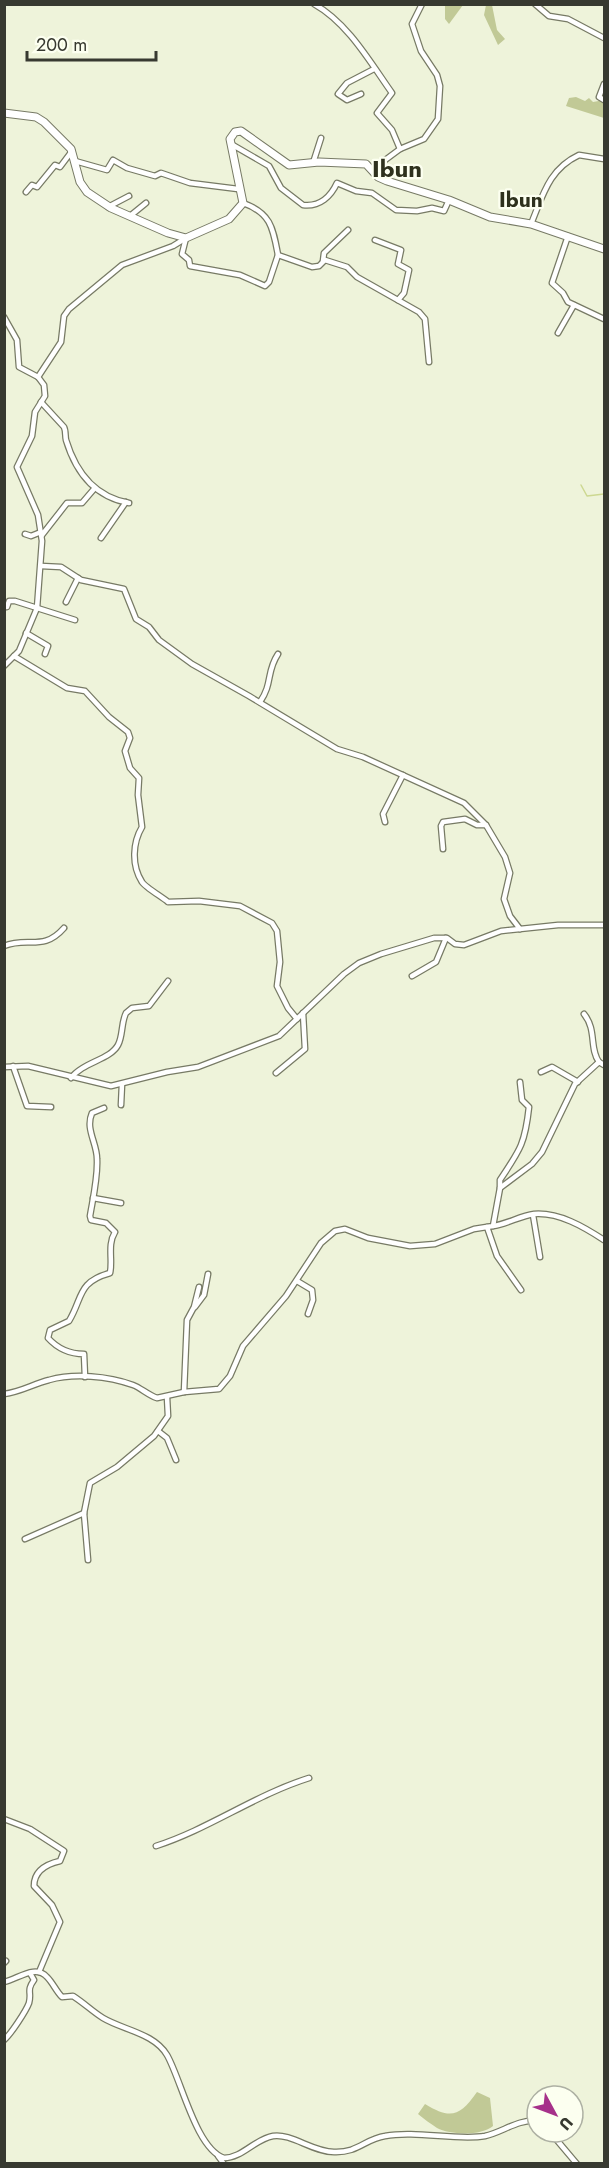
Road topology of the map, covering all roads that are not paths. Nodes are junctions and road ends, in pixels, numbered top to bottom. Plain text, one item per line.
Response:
1 (314, 4) edge
2 (422, 4) edge
3 (535, 4) edge
4 (604, 38) edge
5 (374, 69) junction
6 (604, 84) edge
7 (361, 94) dead end
8 (604, 100) edge
9 (4, 113) edge
10 (321, 138) dead end
11 (231, 144) junction
12 (400, 149) junction
13 (72, 151) junction
14 (604, 159) edge
15 (75, 161) junction
16 (313, 163) junction
17 (373, 169) junction
18 (238, 189) junction
19 (26, 192) dead end
20 (129, 196) dead end
21 (449, 200) junction
22 (146, 203) dead end
23 (243, 203) junction
24 (108, 207) junction
25 (130, 216) junction
26 (531, 224) junction
27 (348, 230) dead end
28 (568, 236) junction
29 (186, 237) junction
30 (375, 240) dead end
31 (604, 249) edge
32 (278, 255) junction
33 (323, 261) junction
34 (398, 300) junction
35 (574, 305) junction
36 (4, 317) edge
37 (604, 319) edge
38 (558, 333) dead end
39 (429, 362) dead end
40 (38, 377) junction
41 (41, 402) junction
42 (94, 489) junction
43 (25, 534) dead end
44 (42, 534) junction
45 (101, 538) dead end
46 (41, 567) junction
47 (78, 578) junction
48 (66, 602) dead end
49 (4, 607) edge
50 (37, 608) junction
51 (75, 620) dead end
52 (27, 633) junction
53 (45, 654) dead end
54 (278, 654) dead end
55 (14, 656) junction
56 (4, 666) edge
57 (260, 702) junction
58 (403, 775) junction
59 (385, 822) dead end
60 (486, 825) junction
61 (443, 849) dead end
62 (604, 925) edge
63 (64, 928) dead end
64 (520, 930) junction
65 (446, 938) junction
66 (4, 946) edge
67 (412, 976) dead end
68 (168, 981) dead end
69 (303, 1013) junction
70 (584, 1014) dead end
71 (297, 1019) junction
72 (599, 1062) junction
73 (604, 1065) edge
74 (14, 1066) junction
75 (4, 1067) edge
76 (541, 1072) dead end
77 (71, 1078) junction
78 (284, 1078) dead end
79 (520, 1082) dead end
80 (578, 1082) junction
81 (122, 1084) junction
82 (121, 1105) dead end
83 (51, 1107) dead end
84 (104, 1108) dead end
85 (500, 1188) junction
86 (93, 1198) junction
87 (121, 1203) dead end
88 (533, 1215) junction
89 (490, 1227) junction
90 (604, 1240) edge
91 (540, 1257) dead end
92 (208, 1274) dead end
93 (297, 1281) junction
94 (198, 1287) dead end
95 (521, 1290) dead end
96 (194, 1307) junction
97 (308, 1314) dead end
98 (85, 1377) junction
99 (183, 1392) junction
100 (4, 1394) edge
101 (167, 1397) junction
102 (158, 1431) junction
103 (176, 1460) dead end
104 (84, 1513) junction
105 (25, 1539) dead end
106 (88, 1560) dead end
107 (309, 1778) dead end
108 (4, 1819) edge
109 (156, 1846) dead end
110 (39, 1972) junction
111 (30, 1973) junction
112 (4, 1982) edge
113 (4, 2040) edge
114 (525, 2122) edge
115 (560, 2144) edge
116 (218, 2156) junction
117 (224, 2163) edge
118 (577, 2163) edge

1 - 5 street
2 - 12 street
3 - 4 street
5 - 7 street
5 - 12 street
6 - 8 street
9 - 13 main road
10 - 16 street
11 - 16 main road
11 - 18 main road
11 - 21 street
12 - 17 street
13 - 15 main road
13 - 19 street
14 - 26 street
15 - 18 street
15 - 24 main road
16 - 17 main road
17 - 21 main road
18 - 23 main road
20 - 24 street
21 - 26 main road
22 - 25 street
23 - 29 main road
23 - 32 street
24 - 25 main road
25 - 29 main road
26 - 28 main road
27 - 33 street
28 - 31 main road
28 - 35 street
29 - 32 street
29 - 40 street
30 - 34 street
32 - 33 street
33 - 34 street
34 - 39 street
35 - 37 street
35 - 38 street
36 - 40 street
40 - 41 street
41 - 42 street
41 - 44 street
42 - 44 street
42 - 45 street
43 - 44 street
44 - 46 street
46 - 47 street
46 - 50 street
47 - 48 street
47 - 57 street
49 - 50 street
50 - 51 street
50 - 52 street
52 - 53 street
52 - 55 street
54 - 57 street
55 - 56 street
55 - 71 street
57 - 58 street
58 - 59 street
58 - 60 street
60 - 61 street
60 - 64 street
62 - 64 street
63 - 66 street
64 - 65 street
65 - 67 street
65 - 69 street
68 - 77 street
69 - 71 street
69 - 78 street
70 - 72 street
71 - 81 street
72 - 73 street
72 - 80 street
74 - 75 street
74 - 77 street
74 - 83 street
76 - 80 street
77 - 81 street
79 - 85 street
80 - 85 street
81 - 82 street
84 - 86 street
85 - 89 street
86 - 87 street
86 - 98 street
88 - 89 street
88 - 90 street
88 - 91 street
89 - 93 street
89 - 95 street
92 - 96 street
93 - 97 street
93 - 99 street
94 - 96 street
96 - 99 street
98 - 100 street
98 - 101 street
99 - 101 street
101 - 102 street
102 - 103 street
102 - 104 street
104 - 105 street
104 - 106 street
107 - 109 street
108 - 110 street
110 - 111 street
110 - 116 street
111 - 112 street
111 - 113 street
114 - 116 street
115 - 118 street
116 - 117 street

